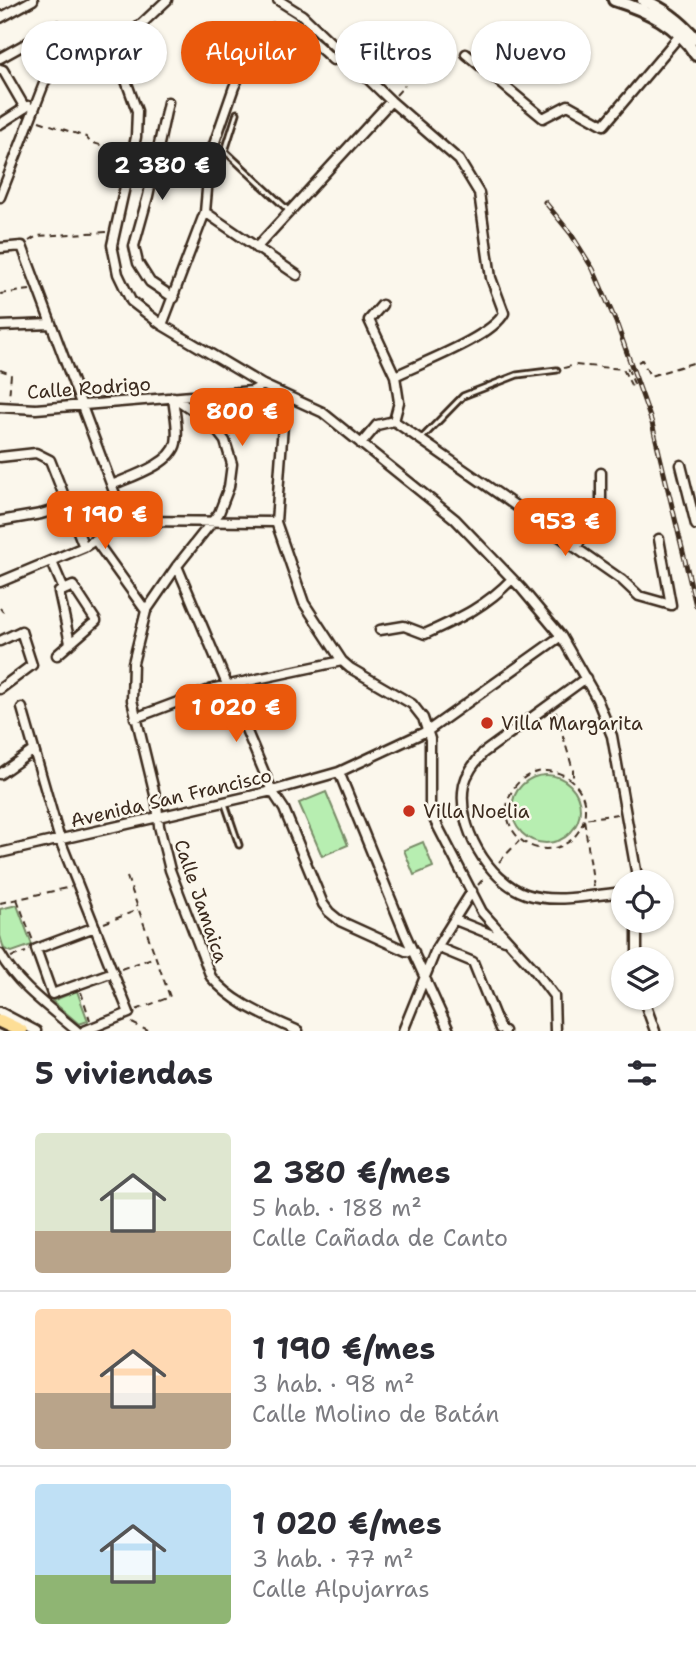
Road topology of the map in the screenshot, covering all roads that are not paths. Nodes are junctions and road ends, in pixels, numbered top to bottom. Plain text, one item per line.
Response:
1 (33, 0) edge
2 (167, 0) edge
3 (278, 0) edge
4 (614, 0) edge
5 (643, 0) edge
6 (0, 18) edge
7 (145, 21) edge
8 (680, 36) junction
9 (696, 39) edge
10 (21, 46) edge
11 (335, 47) edge
12 (466, 54) dead end
13 (696, 55) edge
14 (0, 58) edge
15 (335, 60) edge
16 (0, 69) edge
17 (44, 84) edge
18 (127, 84) edge
19 (373, 84) edge
20 (391, 101) junction
21 (37, 102) junction
22 (168, 102) dead end
23 (25, 108) junction
24 (237, 113) dead end
25 (0, 124) edge
26 (0, 197) edge
27 (290, 211) junction
28 (205, 212) junction
29 (0, 248) edge
30 (256, 248) junction
31 (297, 275) dead end
32 (174, 298) junction
33 (382, 305) dead end
34 (51, 324) junction
35 (162, 325) junction
36 (0, 326) edge
37 (557, 370) road end
38 (394, 376) junction
39 (263, 385) junction
40 (173, 397) junction
41 (285, 397) junction
42 (80, 404) junction
43 (4, 407) edge
44 (394, 421) junction
45 (421, 439) junction
46 (361, 444) junction
47 (0, 457) edge
48 (681, 465) dead end
49 (601, 473) dead end
50 (112, 485) junction
51 (68, 506) junction
52 (0, 521) edge
53 (125, 521) junction
54 (276, 522) junction
55 (211, 523) junction
56 (696, 525) edge
57 (659, 539) dead end
58 (95, 540) junction
59 (84, 547) junction
60 (576, 548) junction
61 (52, 562) junction
62 (177, 566) junction
63 (512, 579) junction
64 (0, 582) edge
65 (64, 590) junction
66 (146, 611) junction
67 (380, 630) dead end
68 (561, 636) junction
69 (0, 641) edge
70 (70, 643) junction
71 (57, 655) dead end
72 (342, 661) junction
73 (586, 678) junction
74 (227, 685) junction
75 (0, 689) edge
76 (22, 708) dead end
77 (135, 718) junction
78 (429, 730) junction
79 (34, 750) junction
80 (339, 772) junction
81 (0, 774) edge
82 (272, 790) junction
83 (224, 801) junction
84 (158, 817) junction
85 (60, 840) junction
86 (239, 845) dead end
87 (0, 853) edge
88 (636, 870) edge
89 (472, 891) junction
90 (611, 893) edge
91 (454, 920) junction
92 (94, 927) junction
93 (508, 941) junction
94 (437, 947) junction
95 (414, 952) junction
96 (1, 957) edge
97 (113, 972) junction
98 (425, 976) junction
99 (647, 1010) edge
100 (0, 1012) edge
101 (0, 1021) edge
102 (21, 1031) edge
103 (36, 1031) edge
104 (77, 1031) edge
105 (84, 1031) edge
106 (298, 1031) edge
107 (403, 1031) edge
108 (449, 1031) edge
109 (505, 1031) edge
110 (555, 1031) edge
111 (654, 1031) edge

1 - 6 street
2 - 7 street
3 - 11 street
4 - 8 main road
5 - 9 main road
8 - 12 street
8 - 13 main road
10 - 14 street
15 - 28 street
16 - 23 street
17 - 21 street
18 - 35 street
19 - 20 street
20 - 27 street
20 - 38 street
21 - 23 street
21 - 26 street
22 - 32 street
23 - 25 street
24 - 27 lane
27 - 30 street
28 - 30 street
28 - 32 street
29 - 34 street
30 - 31 street
32 - 35 street
33 - 38 street
34 - 36 street
34 - 42 street
35 - 39 street
37 - 45 lane
38 - 44 street
39 - 40 street, Calle Rodrigo
39 - 41 street
40 - 42 street, Calle Rodrigo
40 - 50 street
40 - 55 street
41 - 46 street
41 - 54 street
42 - 43 street, Calle Rodrigo
42 - 50 street
44 - 45 street
44 - 46 street
45 - 60 street
46 - 63 street
47 - 51 street
48 - 56 street
49 - 60 street
50 - 53 street
51 - 52 street
51 - 59 street
53 - 55 street
53 - 58 street
54 - 55 street
54 - 72 street
55 - 62 street
57 - 60 street
58 - 59 street
58 - 66 street
59 - 61 street
61 - 64 street
61 - 65 street
62 - 66 street
62 - 74 street
63 - 67 street
63 - 68 street
65 - 70 street
65 - 70 street
66 - 77 street, Calle Jamaica
68 - 73 street
68 - 78 street, Avenida San Francisco
69 - 75 street
70 - 71 street
72 - 74 street
72 - 78 street
73 - 88 street
73 - 90 street
74 - 77 street
74 - 82 street
76 - 79 street
77 - 84 street, Calle Jamaica
78 - 80 street, Avenida San Francisco
78 - 89 street
79 - 81 street
79 - 85 street
80 - 82 street, Avenida San Francisco
80 - 95 street
82 - 83 street, Avenida San Francisco
82 - 95 street
83 - 84 street, Avenida San Francisco
83 - 86 lane
84 - 85 street, Avenida San Francisco
84 - 106 street, Calle Jamaica
85 - 87 street, Avenida San Francisco
85 - 92 street
89 - 91 street
89 - 93 street
91 - 93 street
91 - 94 street
92 - 97 street
92 - 97 street
93 - 110 street
94 - 98 street
94 - 109 street
95 - 98 street
96 - 104 street
97 - 105 street
98 - 107 street
98 - 108 street
99 - 111 street
100 - 103 street
101 - 102 main road

